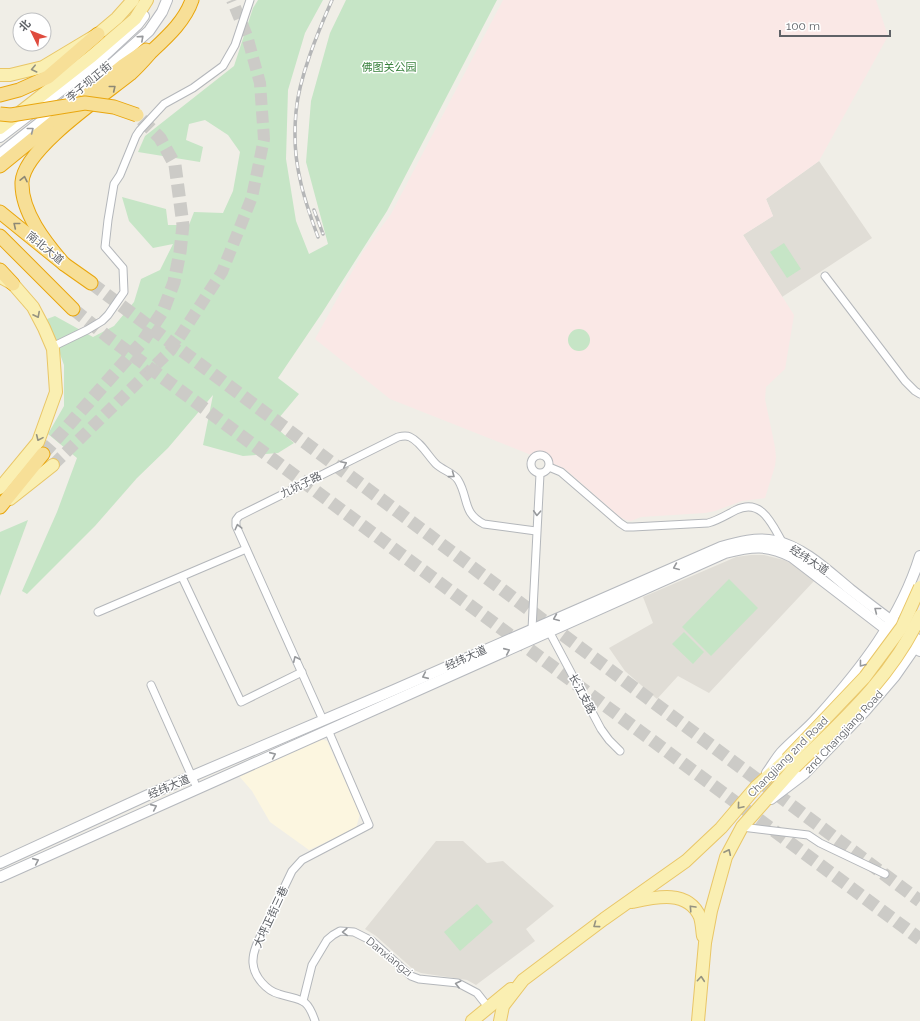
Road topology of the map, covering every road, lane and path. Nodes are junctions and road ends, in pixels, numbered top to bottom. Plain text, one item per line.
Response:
1 (133, 0) edge
2 (146, 0) edge
3 (153, 0) edge
4 (167, 0) edge
5 (192, 0) edge
6 (250, 0) edge
7 (174, 29) junction
8 (98, 34) junction
9 (0, 75) edge
10 (0, 95) edge
11 (0, 114) edge
12 (137, 115) tunnel mouth
13 (0, 128) edge
14 (0, 137) edge
15 (0, 154) edge
16 (0, 166) edge
17 (0, 212) edge
18 (0, 236) edge
19 (0, 243) edge
20 (28, 263) junction
21 (64, 264) junction
22 (0, 270) edge
23 (825, 276) dead end
24 (0, 277) edge
25 (91, 283) tunnel mouth
26 (13, 284) junction
27 (73, 309) tunnel mouth
28 (52, 348) junction
29 (920, 394) edge
30 (43, 454) tunnel mouth
31 (53, 465) tunnel mouth
32 (549, 467) junction
33 (540, 474) junction
34 (0, 488) edge
35 (0, 507) edge
36 (536, 531) junction
37 (783, 543) junction
38 (246, 549) junction
39 (920, 556) edge
40 (792, 557) junction
41 (182, 576) junction
42 (920, 587) edge
43 (906, 593) junction
44 (98, 612) dead end
45 (920, 617) edge
46 (889, 626) junction
47 (532, 629) junction
48 (550, 632) junction
49 (919, 644) edge
50 (302, 672) junction
51 (151, 685) dead end
52 (323, 720) junction
53 (328, 730) junction
54 (620, 751) dead end
55 (791, 763) junction
56 (193, 777) junction
57 (756, 787) junction
58 (198, 788) junction
59 (755, 812) junction
60 (742, 827) junction
61 (0, 863) edge
62 (885, 874) dead end
63 (0, 877) edge
64 (628, 903) junction
65 (705, 943) junction
66 (523, 980) junction
67 (303, 1000) junction
68 (488, 1007) junction
69 (699, 1020) edge
70 (315, 1021) edge
71 (472, 1021) edge
72 (500, 1021) edge

1 - 8 main road
2 - 13 main road, bridge
3 - 14 main road, 李子坝正街
15 -> 4 main road, 李子坝正街
5 - 7 highway
6 - 28 street
7 - 16 highway, bridge
21 -> 7 highway
8 -> 9 main road
8 - 10 highway
11 - 12 highway, bridge
21 -> 17 highway, 南北大道
18 - 20 highway, 南北大道
19 - 20 highway
20 - 27 highway, 南北大道
21 - 25 highway, 南北大道
22 - 26 highway
23 - 29 street
24 - 26 main road
26 -> 28 main road
28 -> 34 main road
30 - 35 highway
31 - 35 main road
32 - 33 street
32 - 33 street
32 - 37 street
33 -> 36 street
38 -> 36 street, 九坑子路
36 - 47 street
37 - 40 street
46 -> 37 main road, 经纬大道
37 -> 47 main road, 经纬大道
38 - 41 street
50 -> 38 street, 九坑子路
39 - 43 main road
40 - 46 main road, 经纬大道
40 - 48 main road, 经纬大道
41 - 44 street
41 - 50 street
42 - 55 main road, Changjiang 2nd Road, bridge
43 - 45 main road
43 - 46 main road
45 - 55 main road, Changjiang 2nd Road, bridge
46 - 49 main road, 经纬大道
46 -> 57 main road
47 -> 52 main road, 经纬大道
53 -> 48 main road, 经纬大道
48 - 54 street, 长江支路
49 - 59 main road, 2nd Changjiang Road
50 - 52 street, 九坑子路
51 - 56 street
52 - 56 main road, 经纬大道
58 -> 53 main road, 经纬大道
53 - 67 street, 大坪正街三巷
55 - 57 main road, Changjiang 2nd Road
55 - 59 main road, Changjiang 2nd Road
56 - 58 street
56 - 61 main road, 经纬大道
57 -> 64 main road, Changjiang 2nd Road
63 -> 58 main road, 经纬大道
59 - 60 main road, Changjiang 2nd Road
60 - 62 street
65 -> 60 main road, Changjiang 2nd Road
65 -> 64 main road, Changjiang 2nd Road
64 -> 66 main road, Changjiang 2nd Road
69 -> 65 main road, Changjiang 2nd Road
66 - 68 main road
66 - 72 main road, Changjiang 2nd Road
68 -> 67 street, Danxiangzi
67 - 70 street
68 - 71 main road

